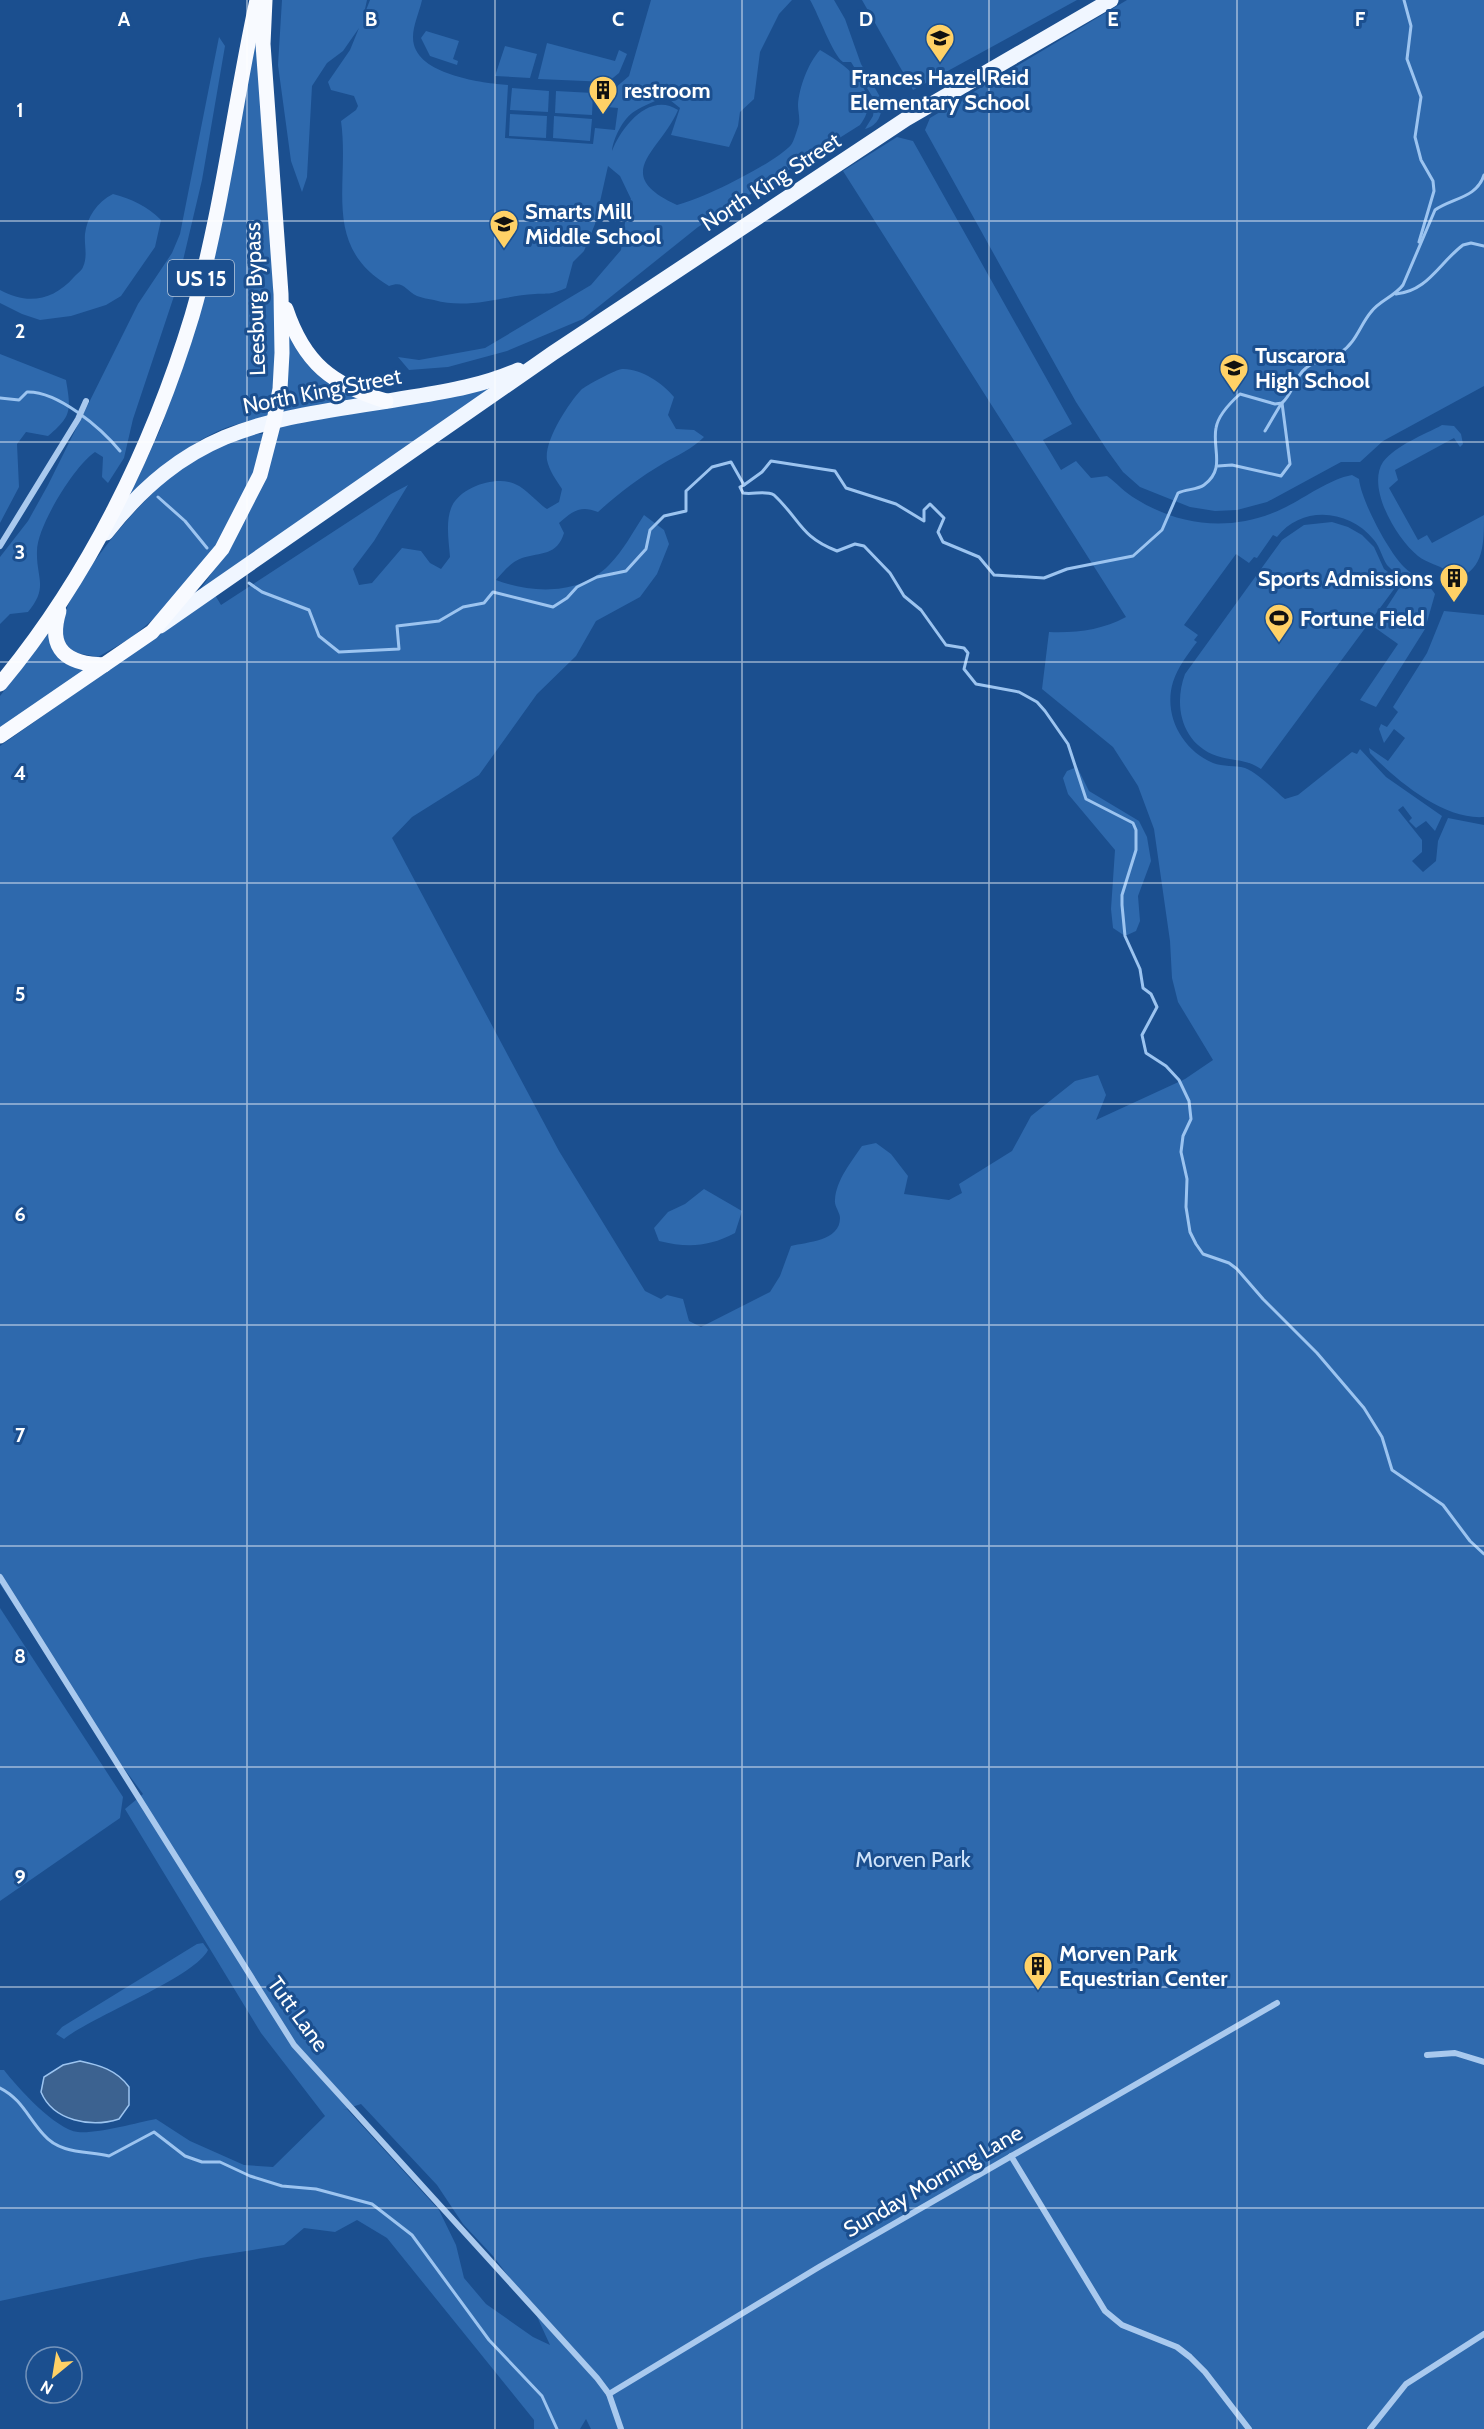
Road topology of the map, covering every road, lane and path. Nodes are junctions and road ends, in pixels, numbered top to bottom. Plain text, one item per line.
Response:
1 (256, 0) edge
2 (265, 0) edge
3 (1111, 0) edge
4 (281, 294) junction
5 (553, 353) junction
6 (86, 401) dead end
7 (386, 401) junction
8 (274, 421) junction
9 (99, 542) junction
10 (0, 546) edge
11 (65, 597) junction
12 (152, 632) junction
13 (104, 664) junction
14 (0, 684) edge
15 (0, 736) edge
16 (0, 1577) edge
17 (1277, 2003) dead end
18 (1427, 2055) dead end
19 (1484, 2062) edge
20 (1011, 2156) junction
21 (1484, 2334) edge
22 (609, 2394) junction
23 (621, 2429) edge
24 (1249, 2429) edge
25 (1370, 2429) edge

1 - 9 highway, Leesburg Bypass / US 15
2 - 4 highway, Leesburg Bypass
3 - 5 main road, North King Street
4 - 7 highway
4 - 8 highway, Leesburg Bypass
5 - 7 main road, North King Street
5 - 12 main road, North King Street
6 - 10 street
7 - 8 main road, North King Street
8 - 9 main road, North King Street
8 - 12 highway, Leesburg Bypass
9 - 11 highway, US 15
11 - 13 highway
11 - 14 highway, US 15
12 - 13 highway, Leesburg Bypass
13 - 15 highway, Leesburg Bypass
16 - 22 street, Tutt Lane
17 - 20 street, Sunday Morning Lane
18 - 19 street
20 - 22 street, Sunday Morning Lane
20 - 24 street
21 - 25 street
22 - 23 street, Tutt Lane

